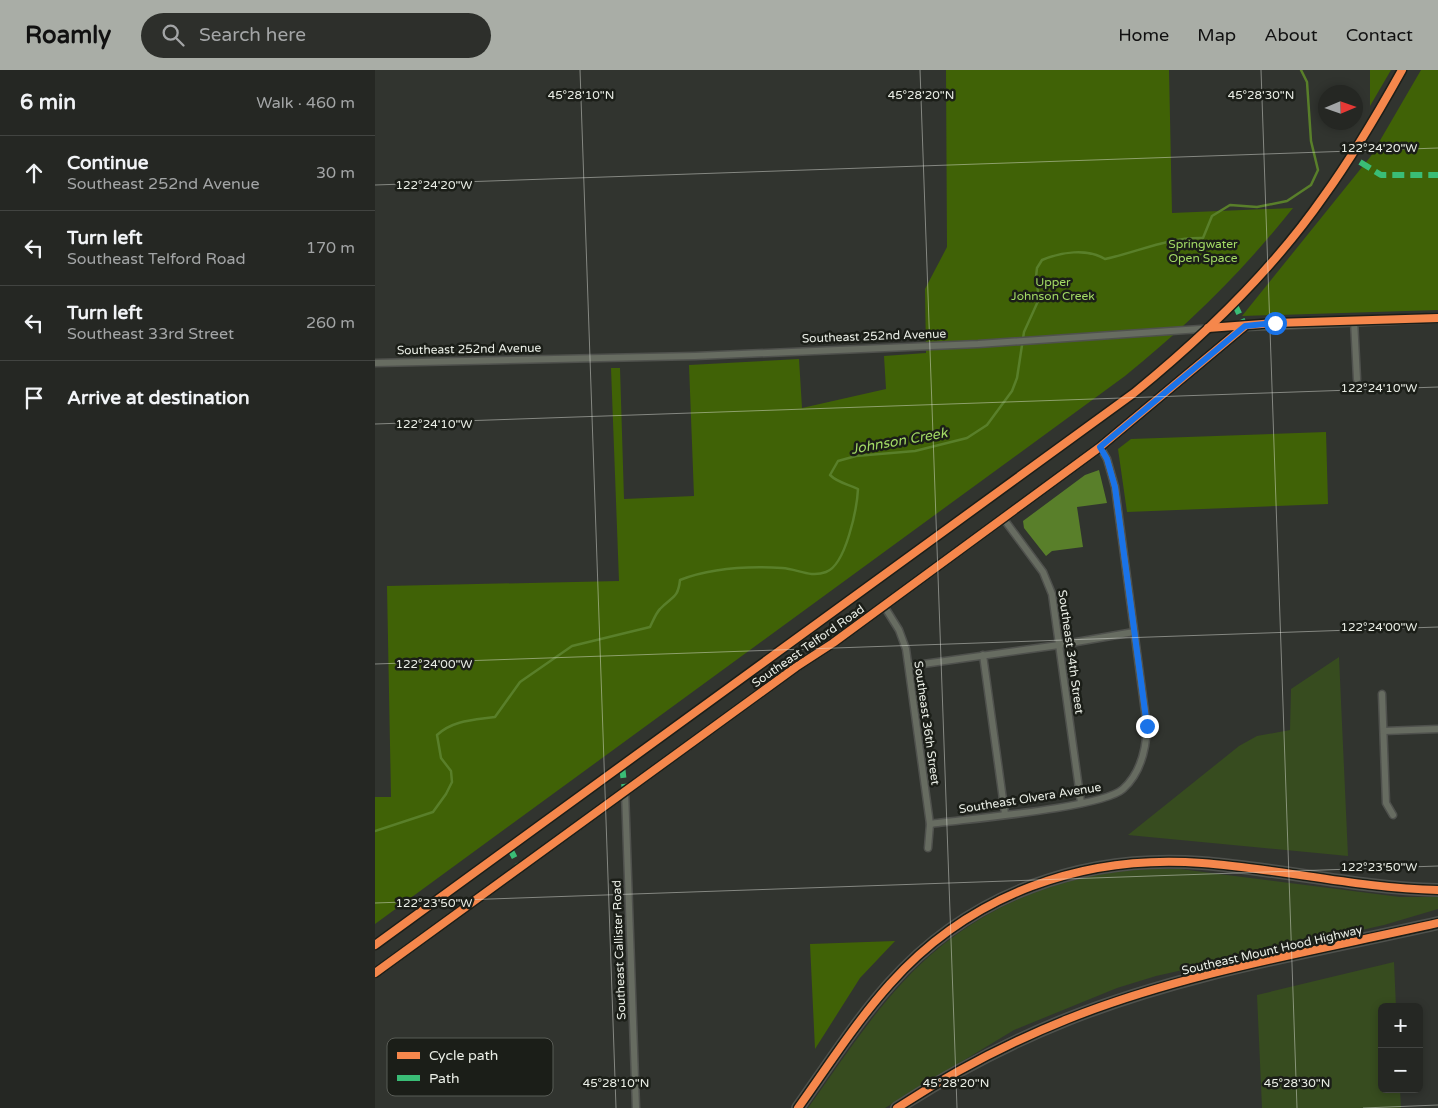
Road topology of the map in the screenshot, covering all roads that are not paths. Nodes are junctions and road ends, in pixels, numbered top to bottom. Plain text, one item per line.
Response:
1 (1438, 318) edge
2 (1354, 320) junction
3 (1245, 326) junction
4 (375, 363) edge
5 (1357, 379) dead end
6 (1100, 447) junction
7 (1003, 518) junction
8 (884, 606) junction
9 (1134, 632) junction
10 (1059, 645) junction
11 (983, 655) junction
12 (909, 666) junction
13 (1383, 694) dead end
14 (1438, 729) edge
15 (1384, 731) junction
16 (625, 791) junction
17 (1081, 803) junction
18 (1005, 814) junction
19 (1393, 815) dead end
20 (930, 824) junction
21 (928, 848) dead end
22 (1438, 890) edge
23 (1438, 923) edge
24 (375, 973) edge
25 (636, 1108) edge
26 (798, 1108) edge
27 (897, 1108) edge

1 - 2 street, Southeast 252nd Avenue
2 - 3 street, Southeast 252nd Avenue
2 - 5 street
3 - 4 street, Southeast 252nd Avenue
3 - 6 street, Southeast Telford Road
6 - 7 street, Southeast Telford Road
6 - 9 street, Southeast Olvera Avenue
7 - 8 street, Southeast Telford Road
7 - 10 street, Southeast 34th Street
8 - 12 street, Southeast 36th Street
8 - 16 street, Southeast Telford Road
9 - 10 street
9 - 17 street, Southeast Olvera Avenue
10 - 11 street
10 - 17 street, Southeast 34th Street
11 - 12 street
11 - 18 street
12 - 20 street, Southeast 36th Street
13 - 15 street
14 - 15 street
15 - 19 street
16 - 24 street, Southeast Telford Road
16 - 25 street, Southeast Callister Road
17 - 18 street, Southeast Olvera Avenue
18 - 20 street, Southeast Olvera Avenue
20 - 21 street, Southeast 36th Street
22 - 26 highway
23 - 27 highway, Southeast Mount Hood Highway

